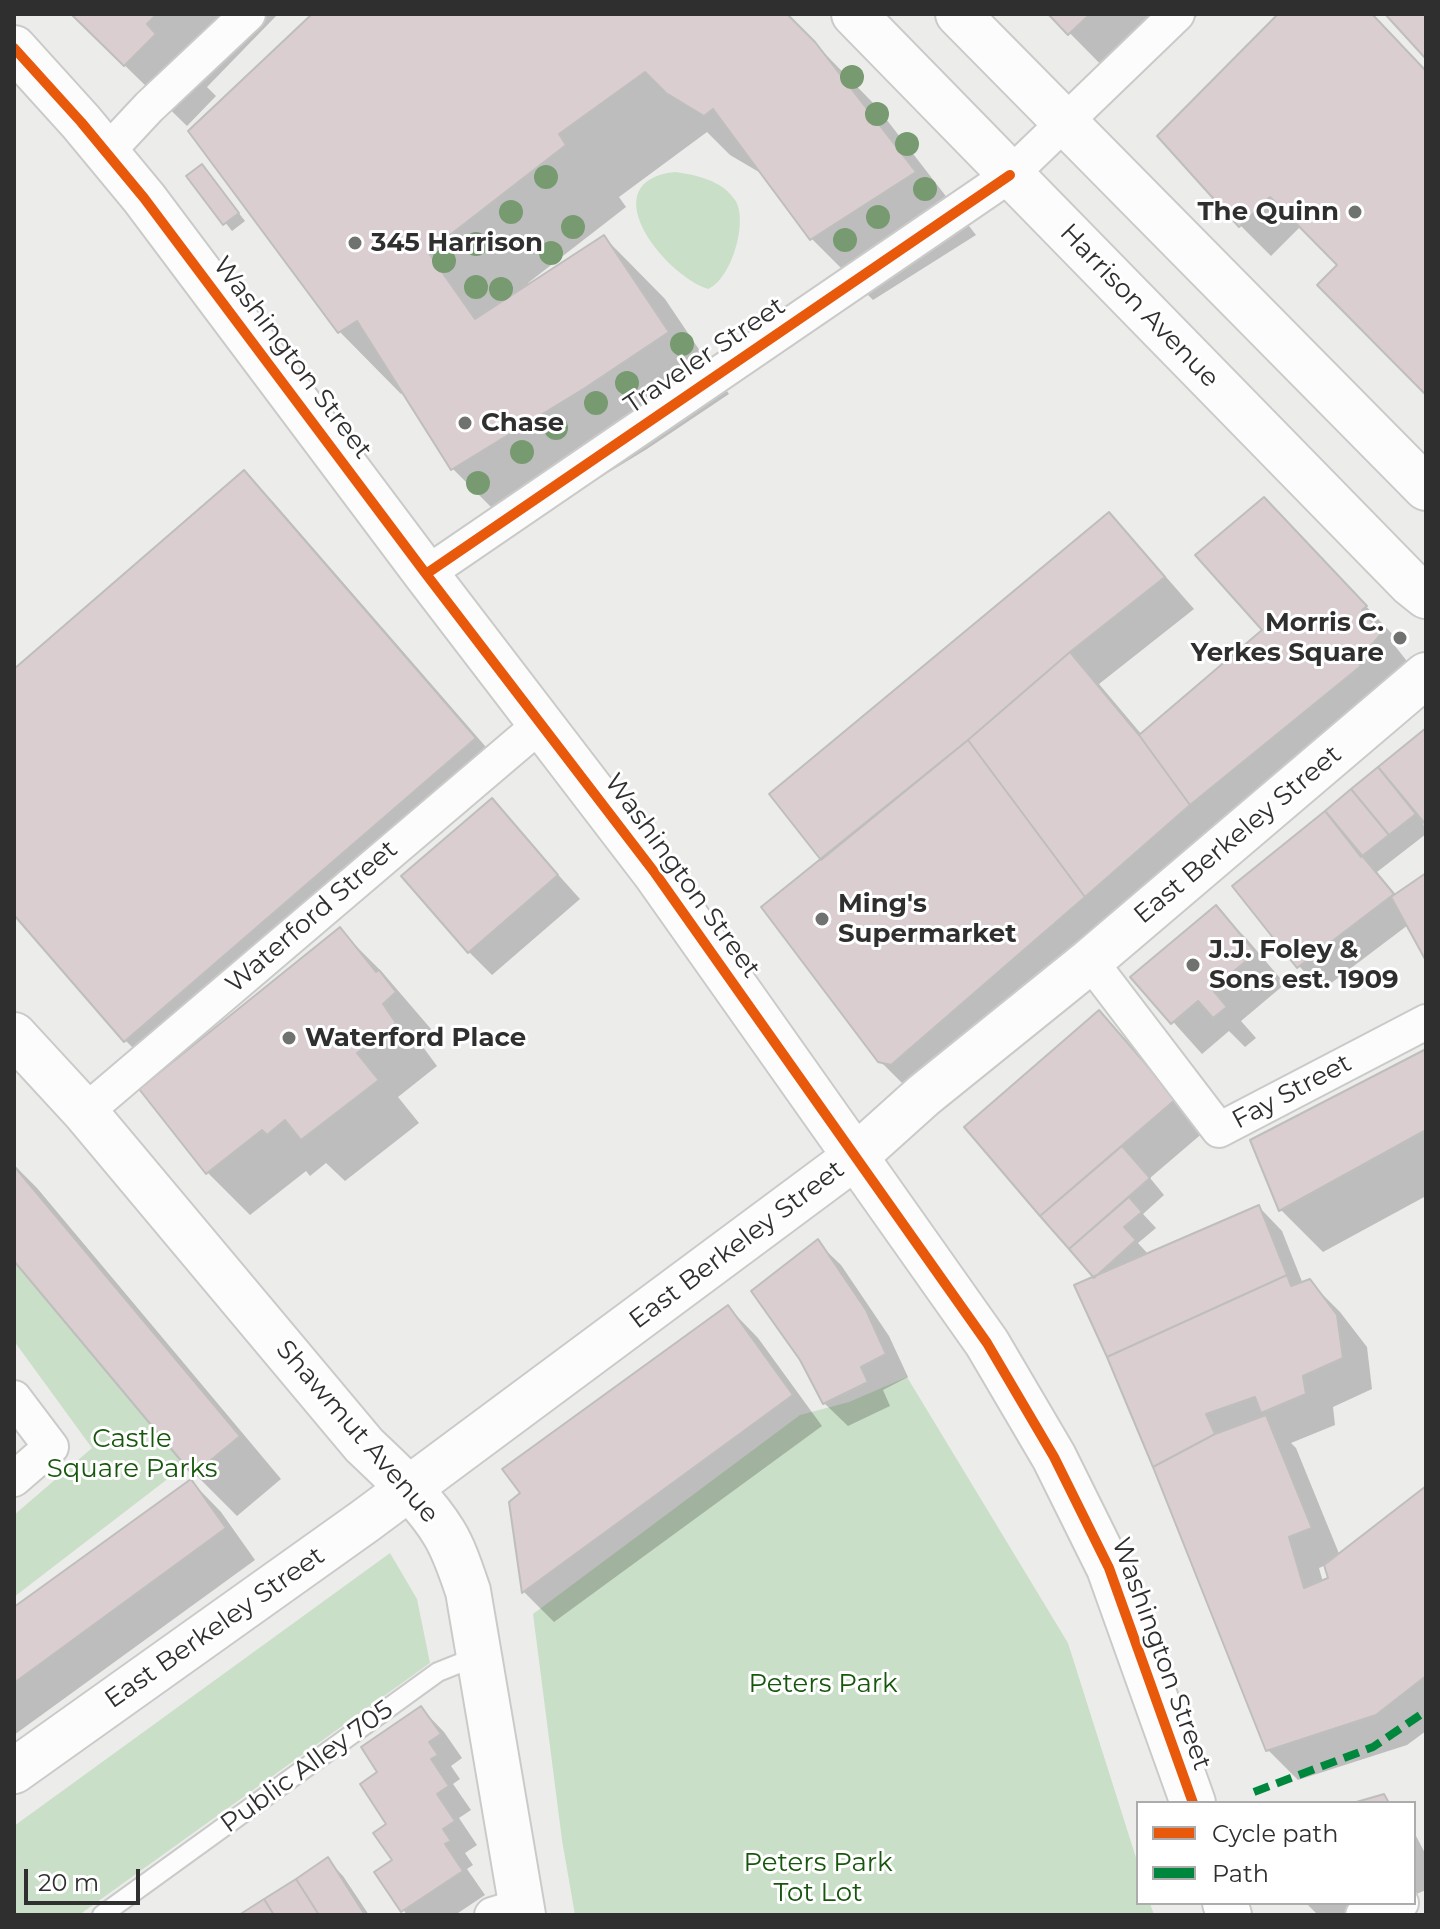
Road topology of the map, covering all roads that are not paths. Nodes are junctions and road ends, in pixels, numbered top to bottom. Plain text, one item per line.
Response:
1 (248, 14) edge
2 (854, 14) edge
3 (958, 14) edge
4 (1177, 14) edge
5 (14, 48) edge
6 (1063, 122) junction
7 (107, 152) junction
8 (1010, 175) junction
9 (1426, 488) edge
10 (426, 574) junction
11 (1426, 596) edge
12 (1426, 675) edge
13 (541, 724) junction
14 (1090, 961) junction
15 (1426, 1022) edge
16 (16, 1042) edge
17 (85, 1112) junction
18 (855, 1157) junction
19 (14, 1398) edge
20 (14, 1479) edge
21 (408, 1490) junction
22 (478, 1656) junction
23 (14, 1771) edge
24 (1192, 1801) edge
25 (1395, 1905) edge
26 (512, 1912) edge
27 (102, 1915) edge
28 (1363, 1915) edge

1 - 7 street
2 - 8 main road, Harrison Avenue
3 - 6 main road
4 - 6 street, Traveler Street
5 - 7 main road, Washington Street
6 - 8 street, Traveler Street
6 - 9 main road
7 - 10 main road, Washington Street
8 - 10 street, Traveler Street
8 - 11 main road, Harrison Avenue
10 - 13 main road, Washington Street
12 - 14 main road, East Berkeley Street
13 - 17 street, Waterford Street
13 - 18 main road, Washington Street
14 - 15 street, Fay Street
14 - 18 main road, East Berkeley Street
16 - 17 main road, Shawmut Avenue
17 - 21 main road, Shawmut Avenue
18 - 21 main road, East Berkeley Street
18 - 24 main road, Washington Street
19 - 20 street
21 - 22 main road, Shawmut Avenue
21 - 23 main road, East Berkeley Street
22 - 26 main road, Shawmut Avenue
22 - 27 lane, Public Alley 705
25 - 28 street

